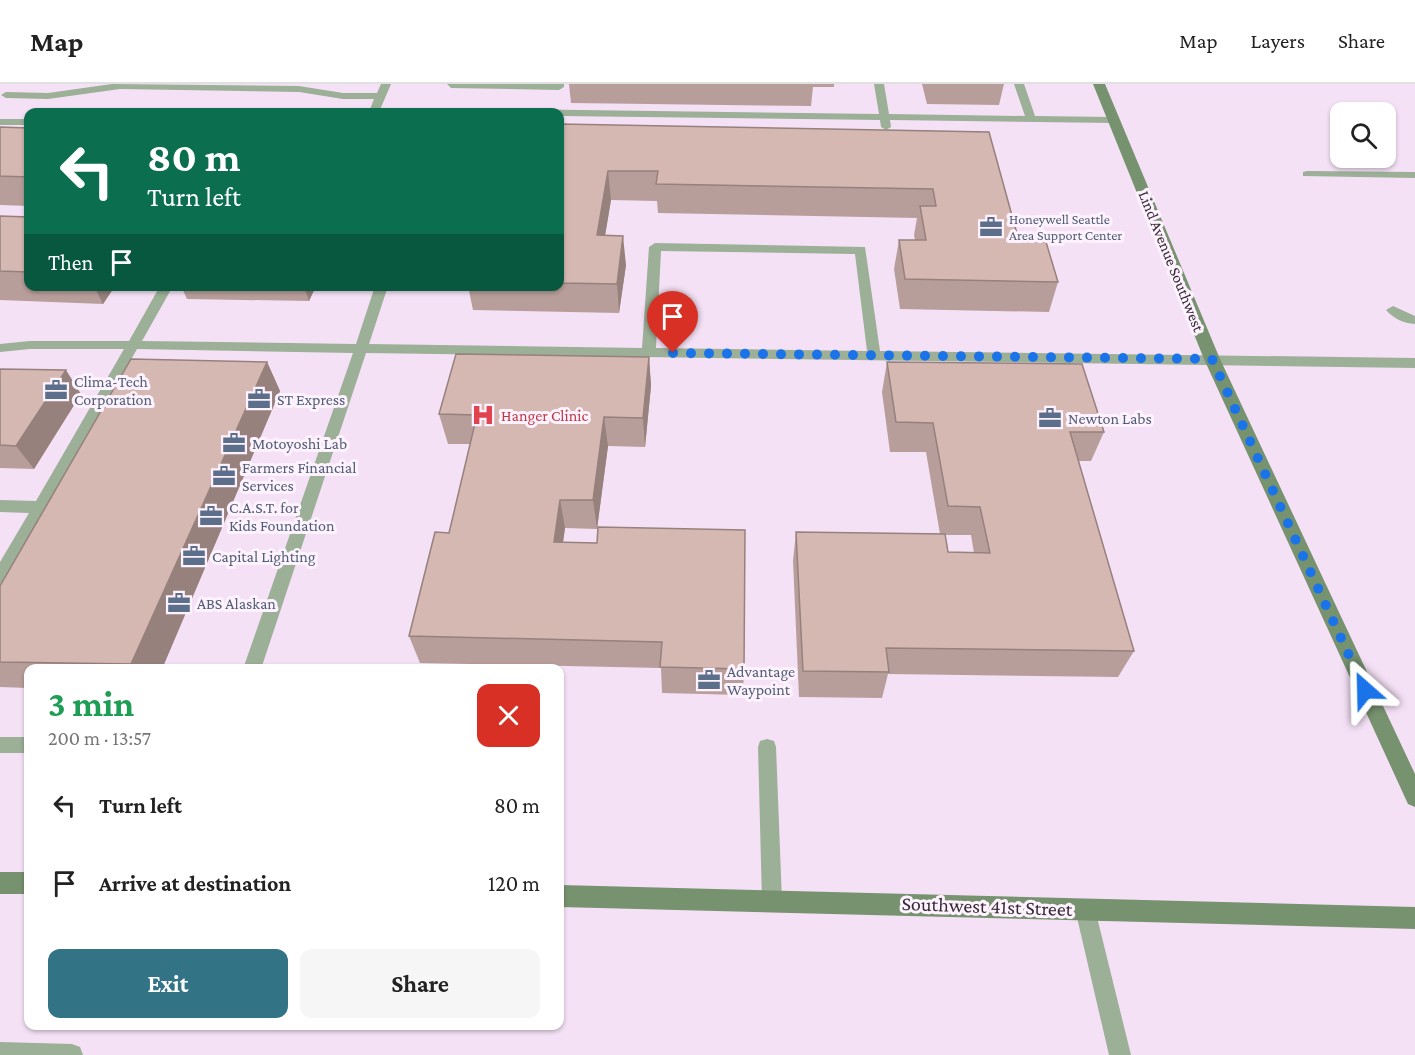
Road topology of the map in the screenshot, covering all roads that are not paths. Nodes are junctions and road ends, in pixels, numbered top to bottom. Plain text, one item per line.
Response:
1 (386, 84) edge
2 (559, 84) edge
3 (879, 84) edge
4 (1019, 84) edge
5 (1099, 84) edge
6 (16, 85) edge
7 (3, 91) edge
8 (381, 96) junction
9 (446, 98) edge
10 (376, 108) edge
11 (527, 108) edge
12 (564, 112) edge
13 (885, 117) junction
14 (1031, 119) junction
15 (1114, 120) junction
16 (0, 122) edge
17 (24, 122) edge
18 (889, 142) edge
19 (1307, 174) dead end
20 (1415, 175) edge
21 (163, 291) edge
22 (380, 291) edge
23 (1392, 310) dead end
24 (1415, 320) edge
25 (133, 345) junction
26 (0, 348) edge
27 (361, 349) junction
28 (649, 353) junction
29 (874, 356) junction
30 (1212, 359) junction
31 (1415, 363) edge
32 (0, 506) edge
33 (40, 507) junction
34 (0, 577) edge
35 (254, 664) edge
36 (0, 745) edge
37 (24, 745) edge
38 (767, 747) dead end
39 (1415, 797) edge
40 (0, 883) edge
41 (24, 883) edge
42 (564, 896) edge
43 (772, 901) junction
44 (1085, 909) junction
45 (1415, 918) edge
46 (0, 1053) edge
47 (72, 1055) edge
48 (1120, 1055) edge

1 - 8 lane
2 - 9 lane
3 - 13 lane
4 - 14 lane
5 - 15 main road, Lind Avenue Southwest
6 - 7 lane
7 - 8 lane
8 - 10 lane
9 - 11 lane
12 - 13 lane
13 - 14 lane
13 - 18 lane
14 - 15 lane
15 - 30 main road, Lind Avenue Southwest
16 - 17 lane
19 - 20 lane
21 - 25 lane
22 - 27 lane
23 - 24 lane
25 - 26 lane
25 - 27 lane
25 - 33 lane
27 - 28 lane
27 - 35 lane
28 - 29 lane
28 - 29 lane
29 - 30 lane
30 - 31 lane
30 - 39 main road, Lind Avenue Southwest
32 - 33 lane
33 - 34 lane
36 - 37 lane
38 - 43 lane
40 - 41 main road
42 - 43 main road, Southwest 41st Street
43 - 44 main road, Southwest 41st Street
44 - 45 main road, Southwest 41st Street
44 - 48 lane
46 - 47 lane

